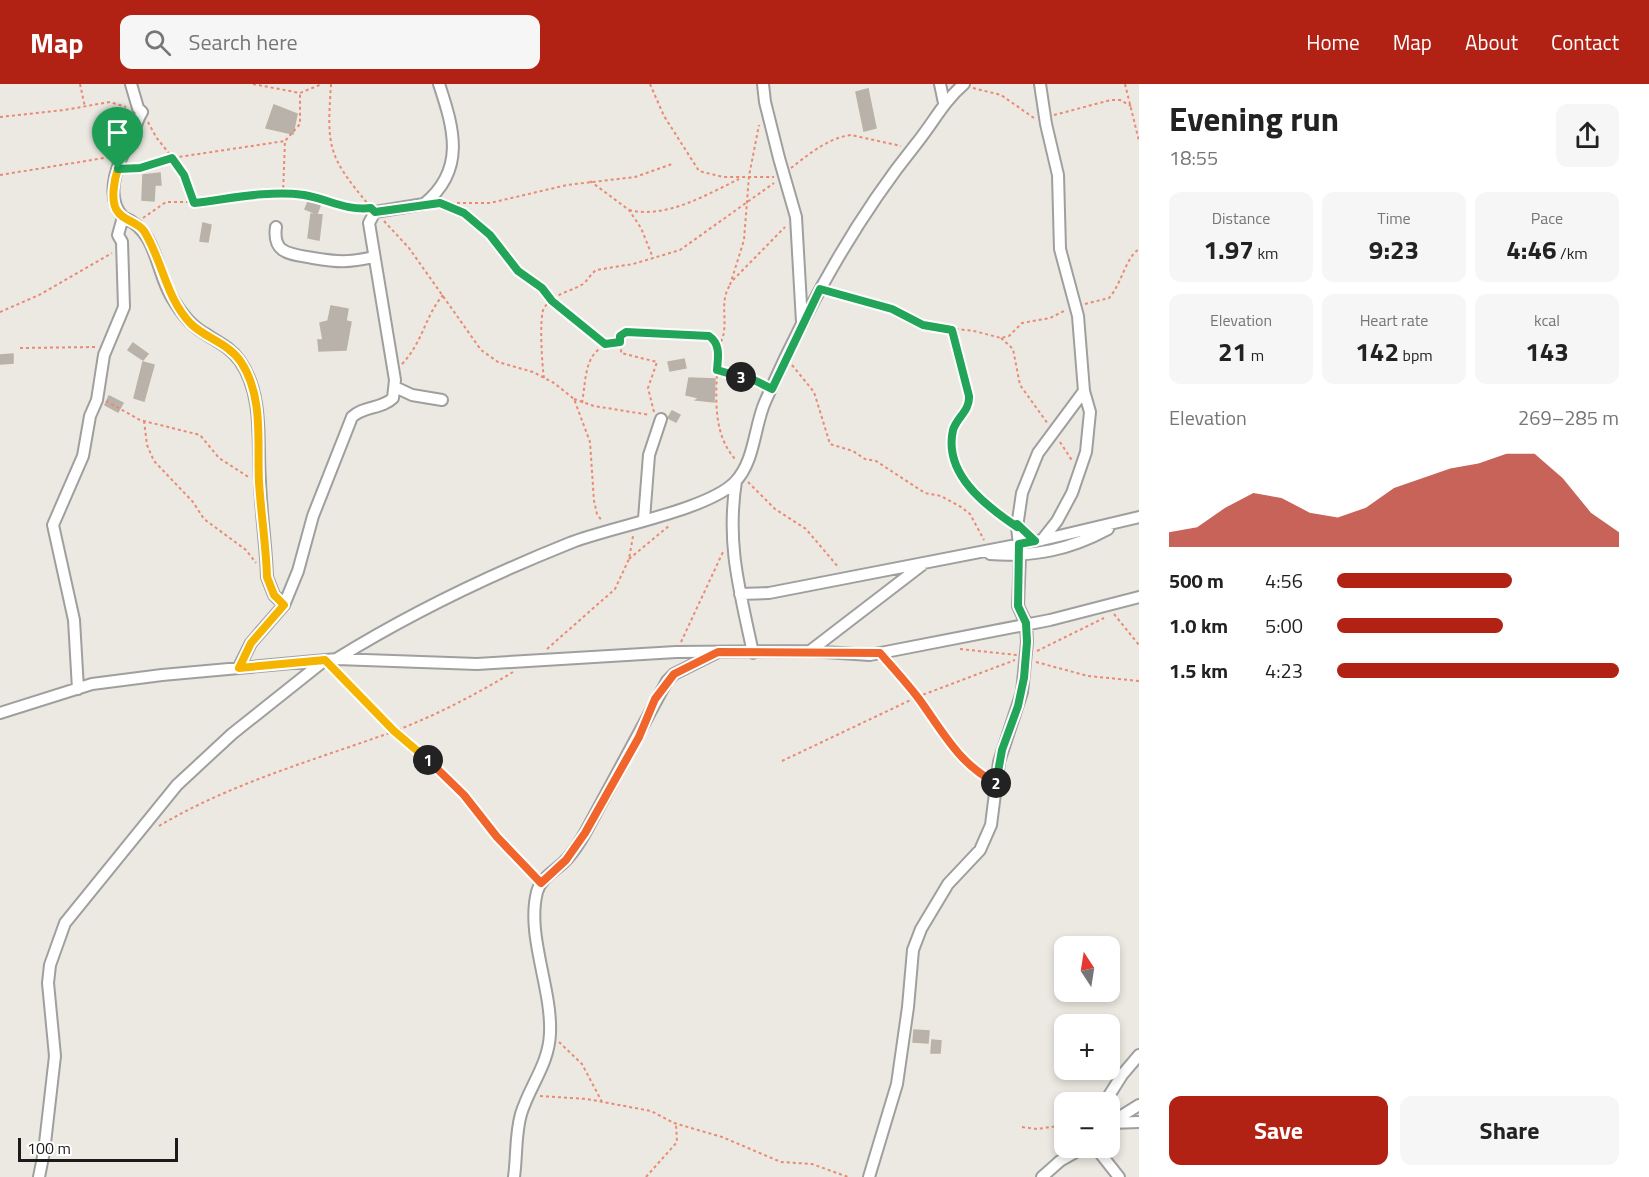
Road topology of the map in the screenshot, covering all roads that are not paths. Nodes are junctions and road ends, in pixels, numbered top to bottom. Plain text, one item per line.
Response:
1 (131, 84) edge
2 (439, 84) edge
3 (763, 84) edge
4 (940, 84) edge
5 (1041, 84) edge
6 (963, 85) edge
7 (944, 103) junction
8 (128, 220) junction
9 (276, 227) dead end
10 (374, 257) junction
11 (802, 324) junction
12 (395, 384) junction
13 (1084, 391) junction
14 (442, 400) dead end
15 (658, 418) road end
16 (741, 474) junction
17 (1139, 517) edge
18 (643, 520) junction
19 (1121, 522) junction
20 (1017, 525) junction
21 (1038, 540) junction
22 (1019, 550) junction
23 (976, 553) junction
24 (926, 562) junction
25 (741, 594) junction
26 (1139, 597) edge
27 (284, 605) junction
28 (1026, 623) junction
29 (810, 651) junction
30 (718, 652) junction
31 (753, 653) junction
32 (337, 659) junction
33 (325, 660) junction
34 (239, 668) junction
35 (78, 689) junction
36 (0, 713) edge
37 (1139, 1055) edge
38 (1112, 1092) edge
39 (1139, 1105) edge
40 (1120, 1117) edge
41 (1139, 1122) edge
42 (1120, 1123) edge
43 (1065, 1158) edge
44 (1104, 1158) edge
45 (39, 1177) edge
46 (514, 1177) edge
47 (869, 1177) edge
48 (1042, 1177) edge
49 (1119, 1177) edge

1 - 8 street
2 - 10 street
3 - 11 street
4 - 7 street
5 - 13 street
6 - 7 street
7 - 11 street
8 - 27 street
8 - 35 street
9 - 10 street
10 - 12 street
11 - 16 street
12 - 14 street
12 - 27 street
13 - 20 street
13 - 21 street
15 - 18 street
16 - 18 street
16 - 25 street
17 - 19 street
18 - 32 street
19 - 21 street
19 - 22 street
20 - 21 street
20 - 22 street
21 - 22 street
22 - 23 street
22 - 23 street
22 - 28 street
23 - 24 street
24 - 25 street
24 - 29 street
25 - 31 street
26 - 28 street
27 - 34 street
28 - 29 street
28 - 47 street
29 - 31 street
30 - 31 street
30 - 32 street
30 - 46 street
32 - 33 street
33 - 34 street
33 - 45 street
34 - 35 street
35 - 36 street
37 - 38 street
39 - 40 street
41 - 42 street
43 - 48 street
44 - 49 street

